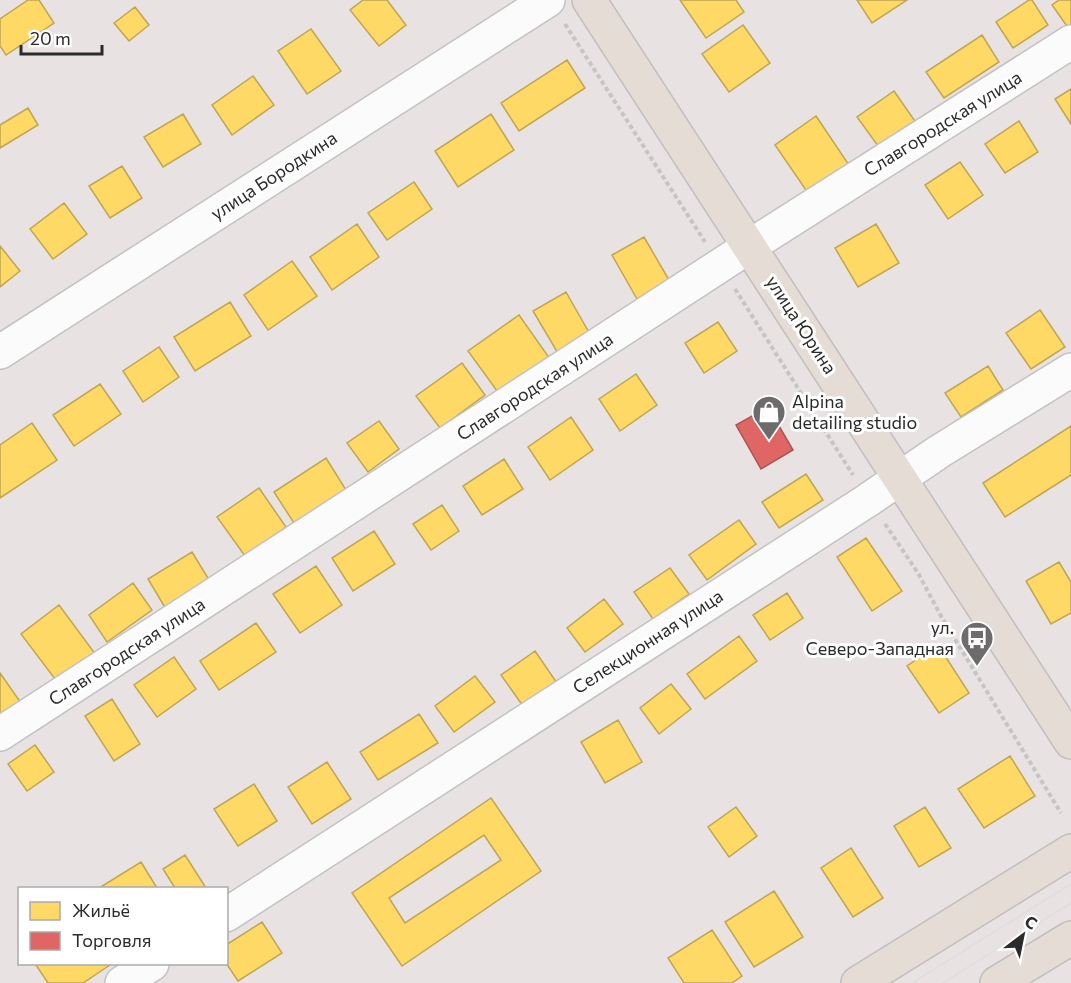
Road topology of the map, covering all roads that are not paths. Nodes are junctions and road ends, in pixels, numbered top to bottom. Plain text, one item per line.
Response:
1 (589, 0) edge
2 (554, 8) edge
3 (1071, 42) edge
4 (750, 246) junction
5 (0, 352) edge
6 (1071, 370) edge
7 (900, 478) junction
8 (0, 734) edge
9 (1071, 742) edge
10 (1071, 851) edge
11 (228, 914) edge
12 (1071, 938) edge
13 (149, 965) edge
14 (122, 983) edge
15 (858, 983) edge
16 (997, 983) edge

1 - 4 main road, улица Юрина
2 - 5 street, улица Бородкина
3 - 4 street, Славгородская улица
4 - 7 main road, улица Юрина
4 - 8 street, Славгородская улица
6 - 7 street, Селекционная улица
7 - 9 main road, улица Юрина
7 - 11 street, Селекционная улица
10 - 15 main road
12 - 16 main road
13 - 14 street

